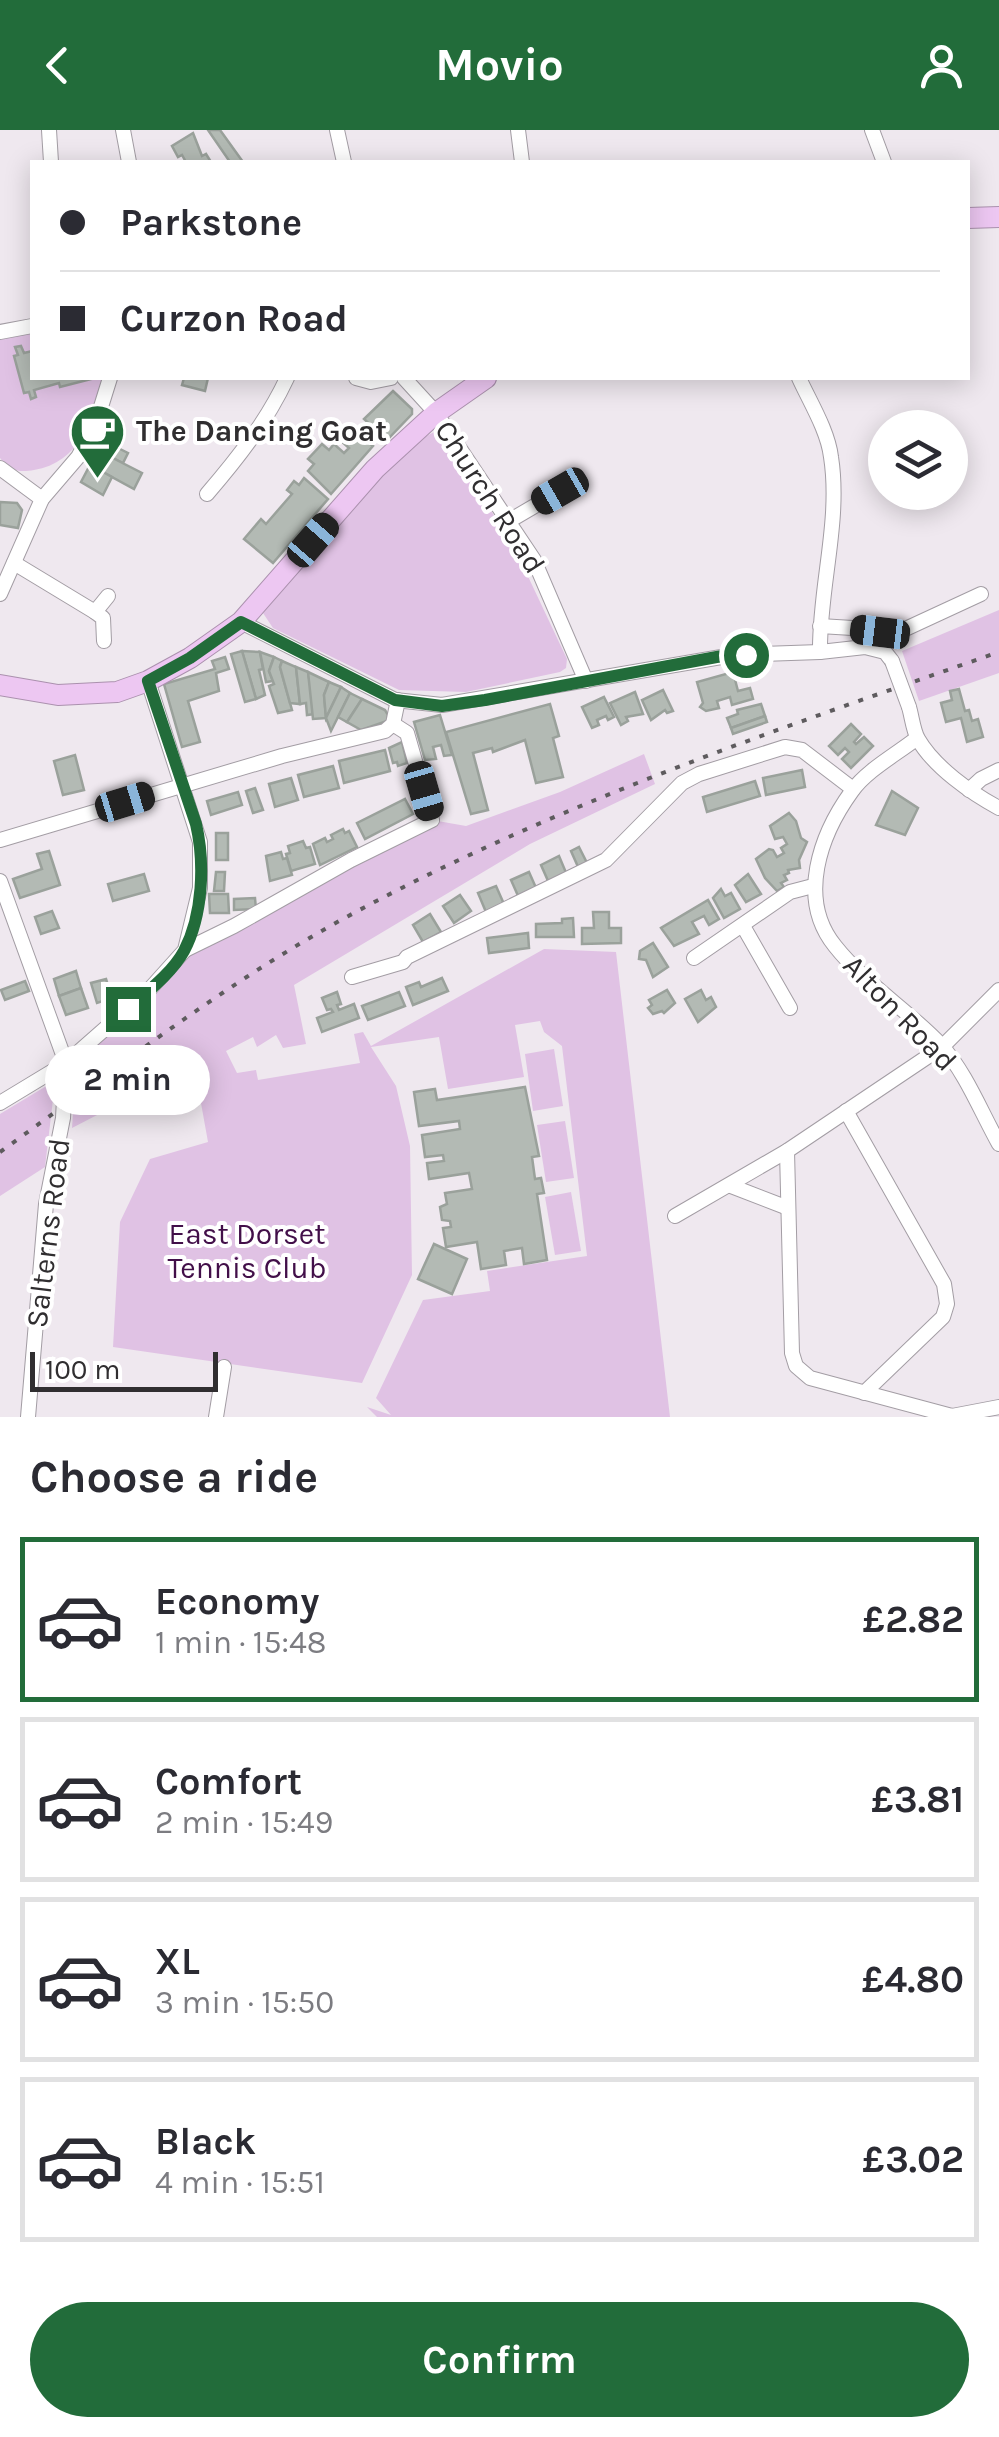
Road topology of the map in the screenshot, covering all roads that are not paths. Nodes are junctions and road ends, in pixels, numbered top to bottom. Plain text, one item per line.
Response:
1 (49, 130) edge
2 (123, 130) edge
3 (337, 130) edge
4 (518, 130) edge
5 (872, 130) edge
6 (51, 160) edge
7 (129, 160) edge
8 (344, 160) edge
9 (522, 160) edge
10 (883, 160) edge
11 (999, 217) edge
12 (970, 218) edge
13 (30, 326) edge
14 (0, 332) edge
15 (109, 380) edge
16 (286, 380) edge
17 (406, 380) edge
18 (483, 380) edge
19 (801, 380) edge
20 (436, 413) junction
21 (0, 468) edge
22 (579, 480) dead end
23 (207, 494) dead end
24 (42, 498) junction
25 (509, 521) junction
26 (14, 563) junction
27 (0, 594) edge
28 (980, 594) dead end
29 (108, 596) dead end
30 (96, 612) junction
31 (241, 622) junction
32 (820, 626) junction
33 (104, 641) dead end
34 (820, 652) junction
35 (148, 681) junction
36 (586, 681) junction
37 (0, 685) edge
38 (398, 700) junction
39 (393, 724) junction
40 (917, 738) junction
41 (999, 770) edge
42 (183, 784) junction
43 (853, 789) junction
44 (969, 790) junction
45 (999, 808) edge
46 (0, 840) edge
47 (0, 881) edge
48 (813, 886) junction
49 (742, 926) junction
50 (185, 950) junction
51 (694, 958) dead end
52 (352, 978) dead end
53 (999, 990) edge
54 (790, 1008) dead end
55 (942, 1047) junction
56 (66, 1063) junction
57 (4, 1096) edge
58 (846, 1111) junction
59 (999, 1144) edge
60 (788, 1151) junction
61 (731, 1186) junction
62 (788, 1208) junction
63 (675, 1216) dead end
64 (224, 1367) dead end
65 (864, 1393) junction
66 (999, 1407) edge
67 (28, 1417) edge
68 (216, 1417) edge

1 - 6 street
2 - 7 street
3 - 8 street
4 - 9 street
5 - 10 street
11 - 12 highway
13 - 14 street
15 - 24 street
16 - 23 street
17 - 20 street, Church Road
18 - 20 highway
19 - 32 street
20 - 25 street, Church Road
20 - 31 highway
21 - 24 street
22 - 25 street
24 - 26 street
25 - 36 street, Church Road
26 - 27 street
26 - 30 street
28 - 32 street
29 - 30 street
30 - 33 street
31 - 35 highway
31 - 38 street
32 - 34 street
34 - 36 street
34 - 40 street, bridge
35 - 37 highway
35 - 42 street
36 - 38 street
38 - 39 street
39 - 42 street
39 - 50 street
40 - 43 street
40 - 44 street
41 - 44 street
42 - 46 street
42 - 50 street
43 - 48 street
43 - 52 street
44 - 45 street
47 - 56 street, Salterns Road
48 - 49 street
48 - 55 street, Alton Road
49 - 51 street
49 - 54 street
50 - 56 street
53 - 55 street
55 - 58 street
55 - 59 street, Alton Road
56 - 57 street
56 - 67 street, Salterns Road
58 - 60 street
58 - 65 street
60 - 61 street
60 - 62 street
61 - 62 street
61 - 63 street
62 - 65 street
64 - 68 street
65 - 66 street

